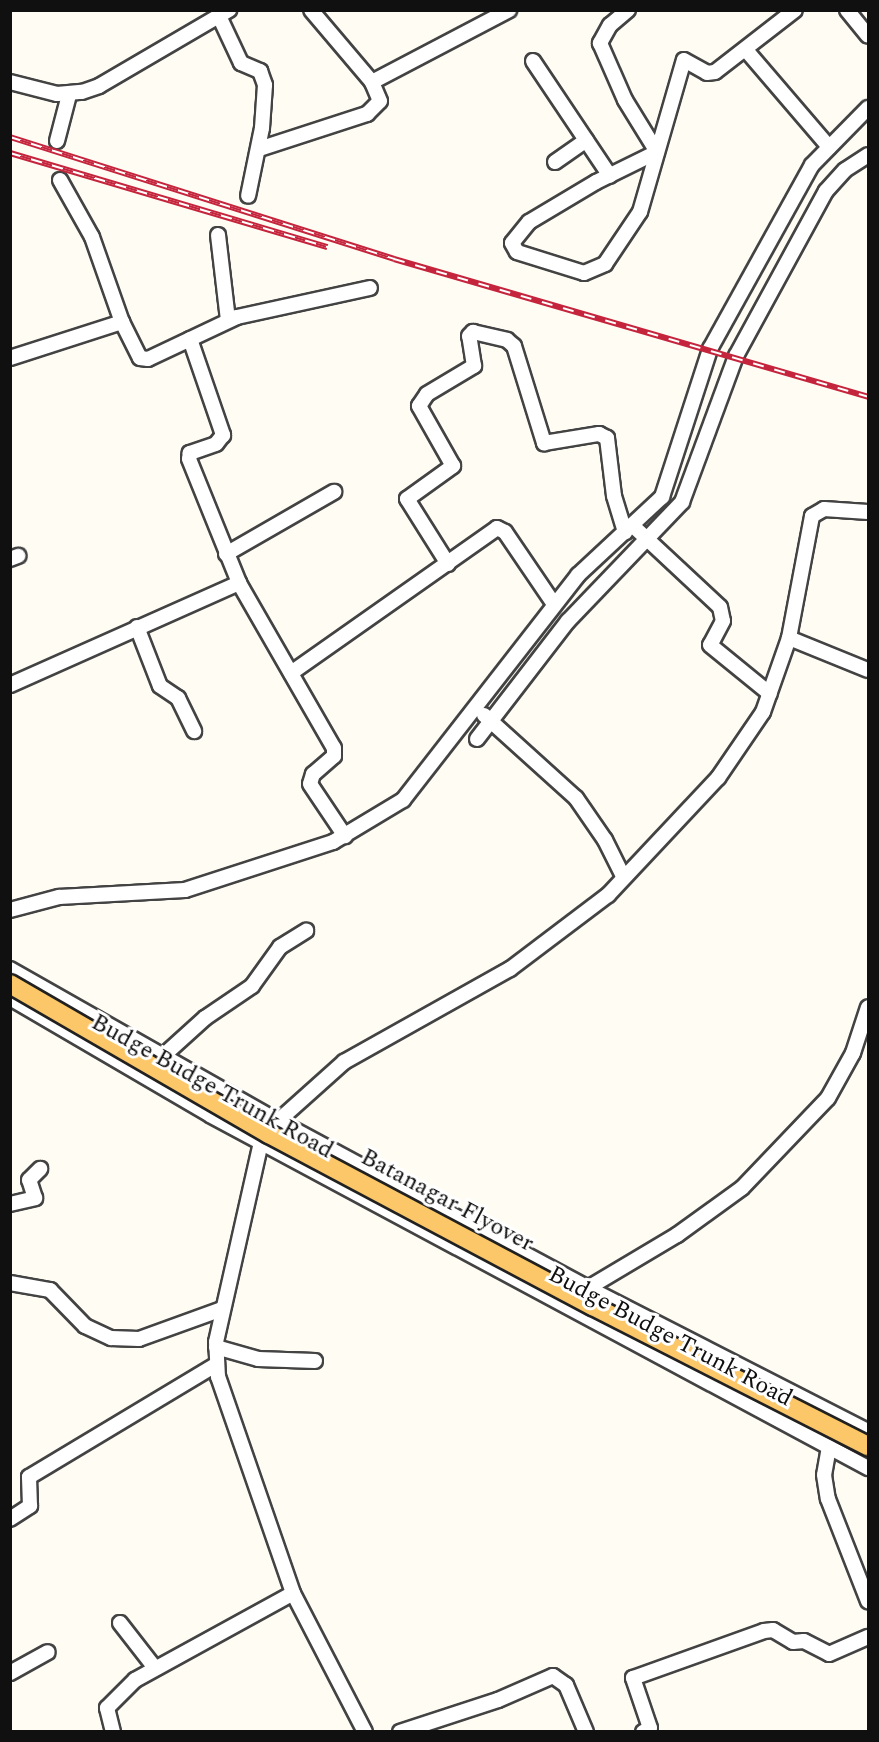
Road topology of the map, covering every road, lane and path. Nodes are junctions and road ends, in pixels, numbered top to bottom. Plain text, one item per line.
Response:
1 (311, 10) edge
2 (509, 10) edge
3 (628, 10) edge
4 (795, 10) edge
5 (847, 10) edge
6 (224, 13) edge
7 (868, 36) edge
8 (746, 50) junction
9 (533, 62) dead end
10 (10, 82) edge
11 (372, 82) junction
12 (69, 95) junction
13 (868, 108) edge
14 (586, 140) junction
15 (57, 141) dead end
16 (829, 147) junction
17 (258, 149) junction
18 (657, 152) junction
19 (868, 155) edge
20 (555, 162) dead end
21 (610, 176) junction
22 (60, 180) dead end
23 (248, 196) dead end
24 (218, 235) dead end
25 (370, 288) dead end
26 (228, 320) junction
27 (122, 322) junction
28 (190, 339) junction
29 (10, 358) edge
30 (334, 492) dead end
31 (868, 512) edge
32 (637, 533) junction
33 (226, 554) junction
34 (448, 564) junction
35 (239, 583) junction
36 (554, 604) junction
37 (137, 627) junction
38 (789, 638) junction
39 (868, 670) edge
40 (291, 673) junction
41 (10, 685) edge
42 (770, 694) junction
43 (475, 709) junction
44 (491, 720) junction
45 (194, 731) dead end
46 (477, 739) dead end
47 (345, 836) junction
48 (624, 878) junction
49 (10, 910) edge
50 (306, 931) dead end
51 (10, 969) edge
52 (10, 984) edge
53 (10, 998) edge
54 (868, 1007) edge
55 (163, 1056) junction
56 (278, 1121) junction
57 (261, 1142) junction
58 (40, 1169) dead end
59 (12, 1199) edge
60 (10, 1283) edge
61 (588, 1288) junction
62 (222, 1309) junction
63 (216, 1347) junction
64 (315, 1361) dead end
65 (217, 1364) junction
66 (868, 1431) edge
67 (868, 1446) edge
68 (829, 1448) junction
69 (868, 1468) edge
70 (10, 1519) edge
71 (293, 1593) junction
72 (868, 1601) edge
73 (120, 1623) dead end
74 (868, 1637) edge
75 (48, 1652) dead end
76 (155, 1668) junction
77 (10, 1673) edge
78 (114, 1731) edge
79 (365, 1731) edge
80 (400, 1731) edge
81 (586, 1731) edge
82 (643, 1731) edge

1 - 11 street
2 - 11 street
3 - 18 street
4 - 8 street
5 - 7 street
6 - 12 street
6 - 17 street
8 - 16 street
8 - 18 street
9 - 14 street
10 - 12 street
11 - 17 street
12 - 15 street
13 - 16 street
14 - 20 street
14 - 21 street
16 - 32 street
17 - 23 street
18 - 21 street
18 - 21 street
19 - 32 street
22 - 27 street
24 - 26 street
25 - 26 street
26 - 28 street
27 - 28 street
27 - 29 street
28 - 33 street
30 - 33 street
31 - 38 street
32 - 34 street
32 - 36 street
32 - 42 street
32 - 44 street
33 - 35 street
34 - 36 street
34 - 40 street
35 - 37 street
35 - 40 street
36 - 43 street
37 - 41 street
37 - 45 street
38 - 39 street
38 - 42 street
40 - 47 street
42 - 48 street
43 - 44 street
43 - 47 street
44 - 46 street
44 - 48 street
47 - 49 street
48 - 56 street
50 - 55 street
51 - 55 street, Budge Budge Trunk Road
52 - 67 main road, Batanagar Flyover, bridge
53 - 57 street, Budge Budge Trunk Road
54 - 61 street
55 - 56 street, Budge Budge Trunk Road
56 - 57 street
56 - 61 street, Budge Budge Trunk Road
57 - 62 street
57 - 68 street, Budge Budge Trunk Road
58 - 59 street
60 - 62 street
61 - 66 street, Budge Budge Trunk Road
62 - 63 street
63 - 64 street
63 - 65 street
65 - 70 street
65 - 71 street
68 - 69 street, Budge Budge Trunk Road
68 - 72 street
71 - 76 street
71 - 79 street
73 - 76 street
74 - 82 street
75 - 77 street
76 - 78 street
80 - 81 street

